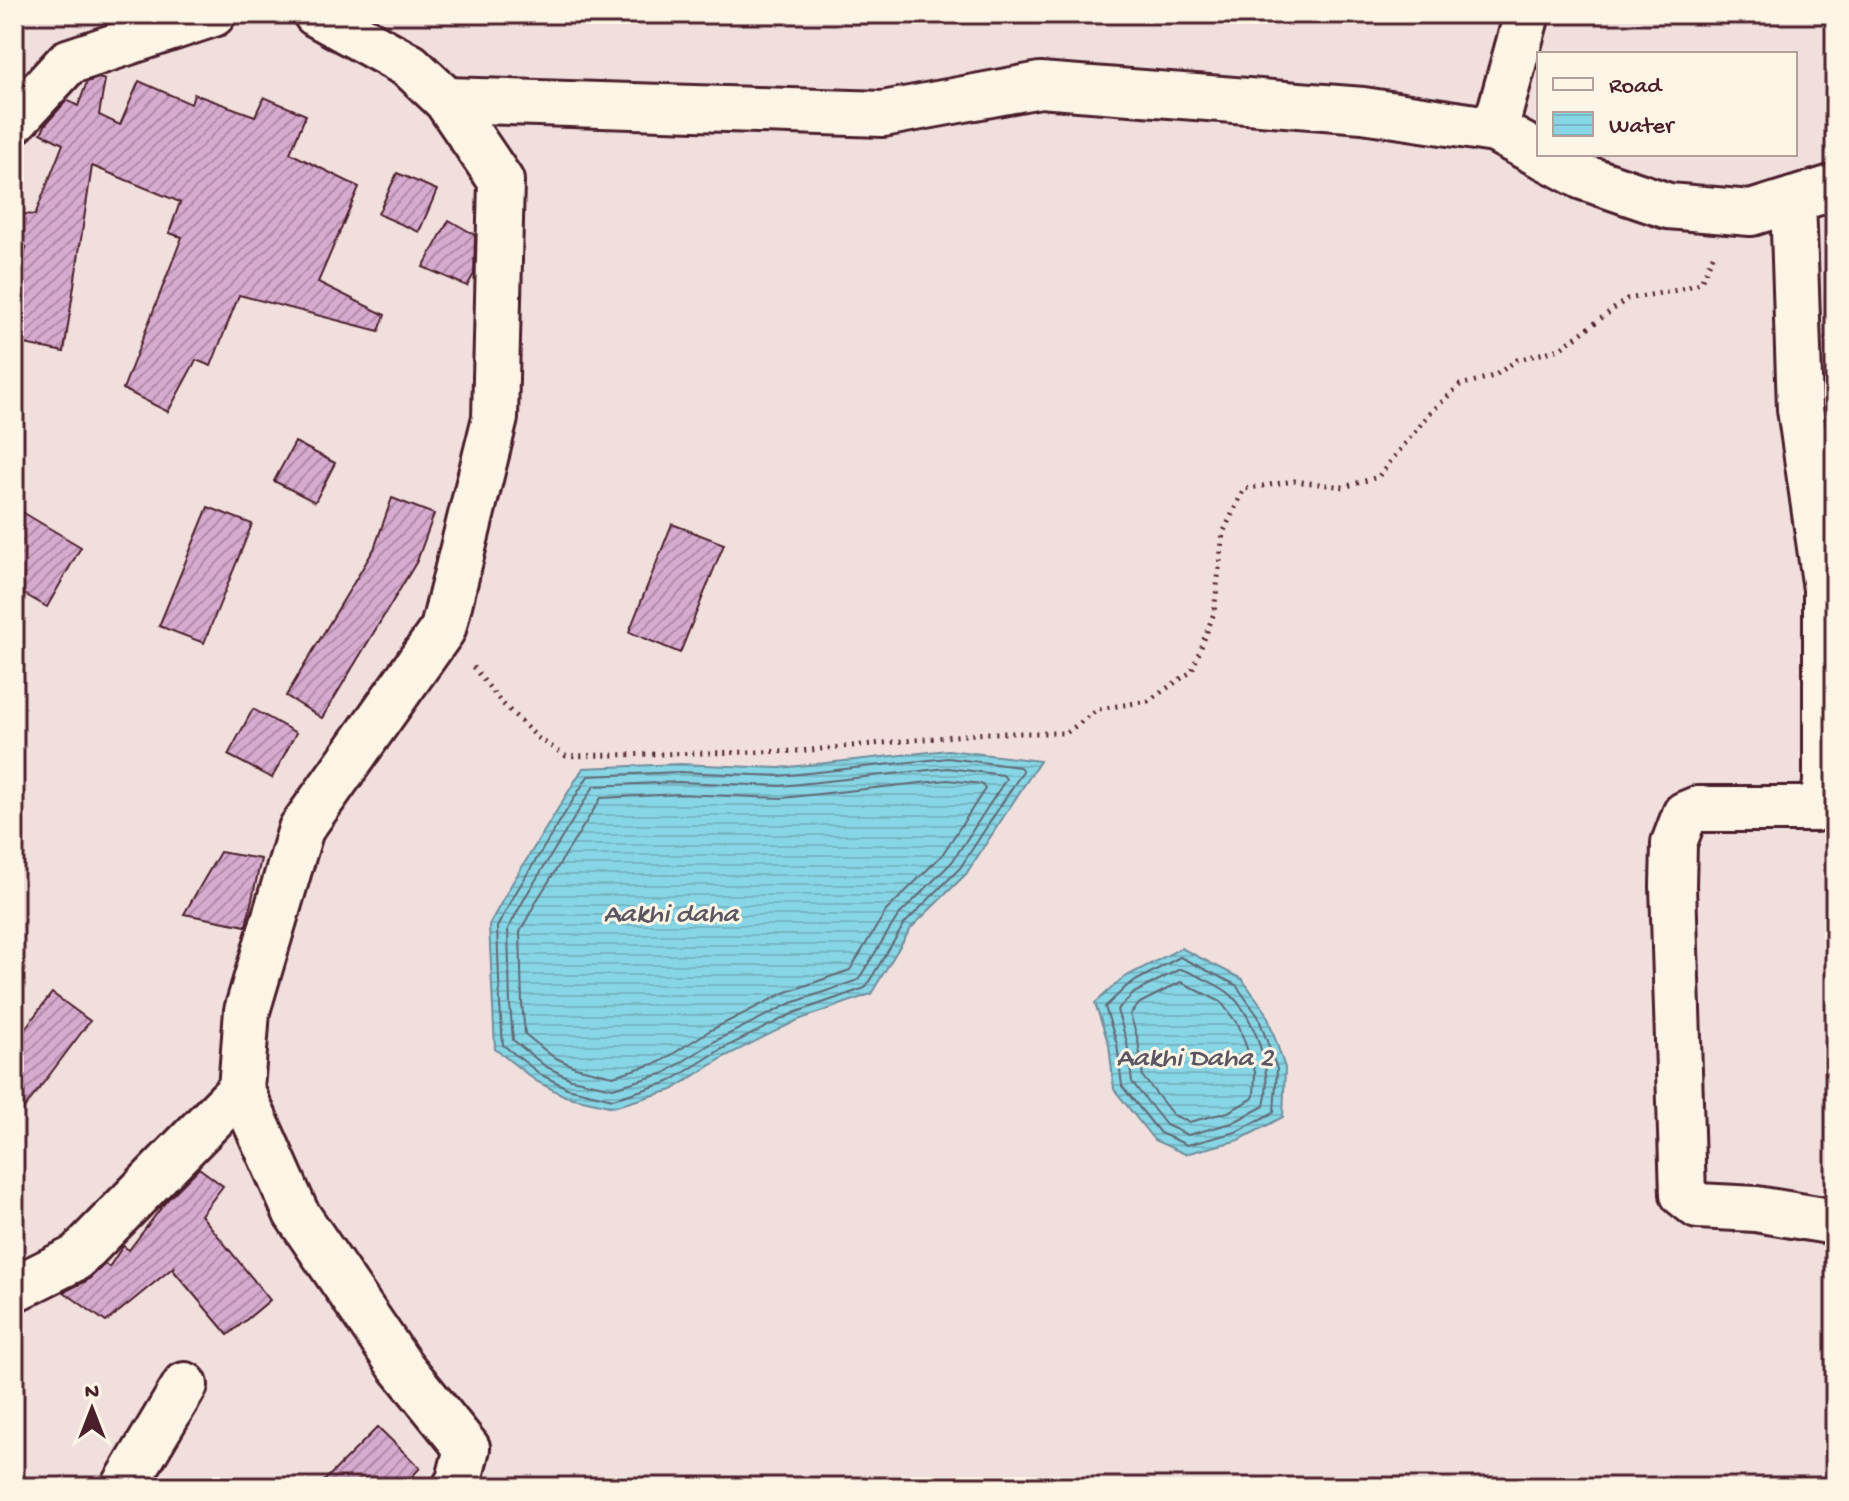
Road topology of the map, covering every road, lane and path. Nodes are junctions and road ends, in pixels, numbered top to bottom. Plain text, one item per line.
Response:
1 (213, 14) edge
2 (316, 14) edge
3 (1527, 14) edge
4 (446, 100) junction
5 (14, 121) edge
6 (1495, 130) junction
7 (1537, 152) edge
8 (1544, 156) edge
9 (1835, 187) edge
10 (1793, 200) junction
11 (1751, 213) junction
12 (1831, 589) edge
13 (443, 629) junction
14 (241, 1089) junction
15 (1835, 1222) edge
16 (14, 1289) edge
17 (185, 1385) dead end
18 (124, 1487) edge
19 (455, 1487) edge

1 - 5 street
2 - 4 street
3 - 6 street
4 - 6 street
4 - 13 street
6 - 7 street
8 - 11 street
9 - 10 street
10 - 11 street
10 - 12 street
11 - 13 path
12 - 15 street
13 - 14 street
14 - 16 street
14 - 19 street
17 - 18 street

